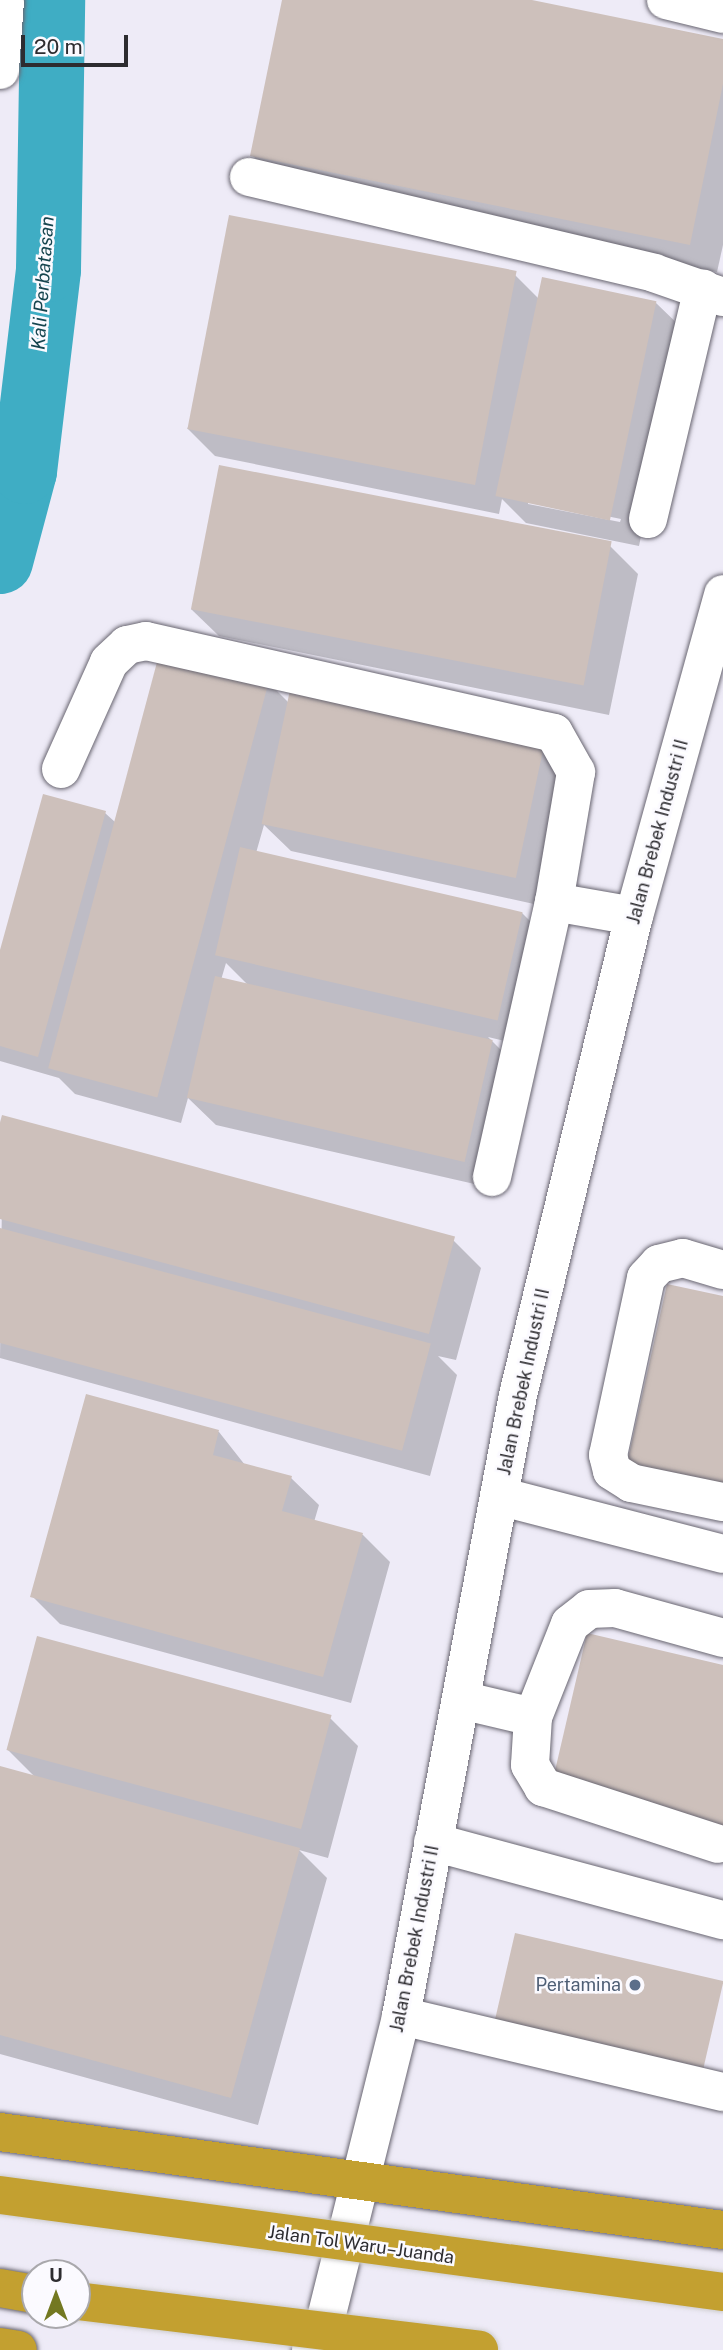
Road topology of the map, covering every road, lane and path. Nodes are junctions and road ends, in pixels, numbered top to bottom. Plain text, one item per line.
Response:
1 (5, 0) edge
2 (666, 0) edge
3 (723, 14) edge
4 (0, 70) edge
5 (248, 177) dead end
6 (713, 292) edge
7 (648, 519) dead end
8 (723, 594) edge
9 (61, 769) dead end
10 (554, 902) junction
11 (634, 916) junction
12 (492, 1177) dead end
13 (723, 1270) edge
14 (499, 1496) junction
15 (723, 1502) edge
16 (723, 1554) edge
17 (723, 1638) edge
18 (461, 1700) junction
19 (533, 1717) junction
20 (433, 1842) junction
21 (718, 1844) dead end
22 (723, 1920) edge
23 (401, 2016) junction
24 (723, 2092) edge
25 (0, 2132) edge
26 (362, 2179) junction
27 (0, 2195) edge
28 (723, 2230) edge
29 (0, 2288) edge
30 (21, 2292) edge
31 (723, 2292) edge
32 (91, 2303) edge
33 (324, 2343) edge
34 (0, 2347) edge
35 (18, 2350) edge
36 (479, 2350) edge

1 - 4 street
2 - 3 street
5 - 6 street
6 - 7 street
8 - 11 street, Jalan Brebek Industri II
9 - 10 street
10 - 11 street
10 - 12 street
11 - 14 street, Jalan Brebek Industri II
13 - 15 street
14 - 16 street
14 - 18 street, Jalan Brebek Industri II
17 - 19 street
18 - 19 street
18 - 20 street, Jalan Brebek Industri II
19 - 21 street
20 - 22 street
20 - 23 street, Jalan Brebek Industri II
23 - 24 street
23 - 26 street, Jalan Brebek Industri II
25 - 26 highway
26 - 28 highway
26 - 33 street, Jalan Brebek Industri II
27 - 31 highway, Jalan Tol Waru–Juanda, bridge
29 - 30 highway
32 - 36 highway, bridge
34 - 35 highway

